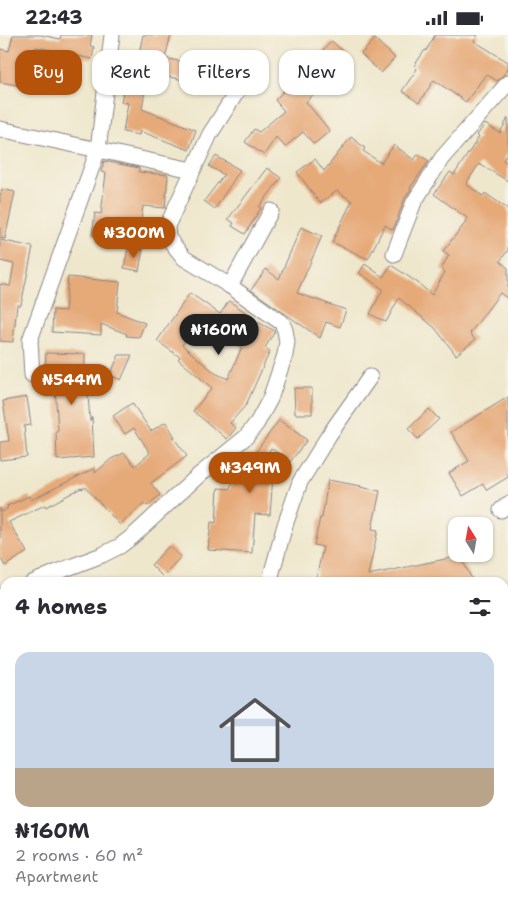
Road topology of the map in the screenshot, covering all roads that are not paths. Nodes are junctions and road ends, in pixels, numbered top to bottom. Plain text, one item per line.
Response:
1 (112, 35) edge
2 (508, 83) edge
3 (235, 95) edge
4 (0, 129) edge
5 (98, 150) junction
6 (192, 170) junction
7 (271, 211) dead end
8 (394, 254) dead end
9 (230, 286) junction
10 (32, 375) dead end
11 (370, 377) dead end
12 (44, 577) edge
13 (271, 577) edge

1 - 5 street
2 - 8 street
3 - 6 street
4 - 5 street
5 - 6 street
5 - 10 street
6 - 9 street
7 - 9 street
9 - 12 street
11 - 13 street

